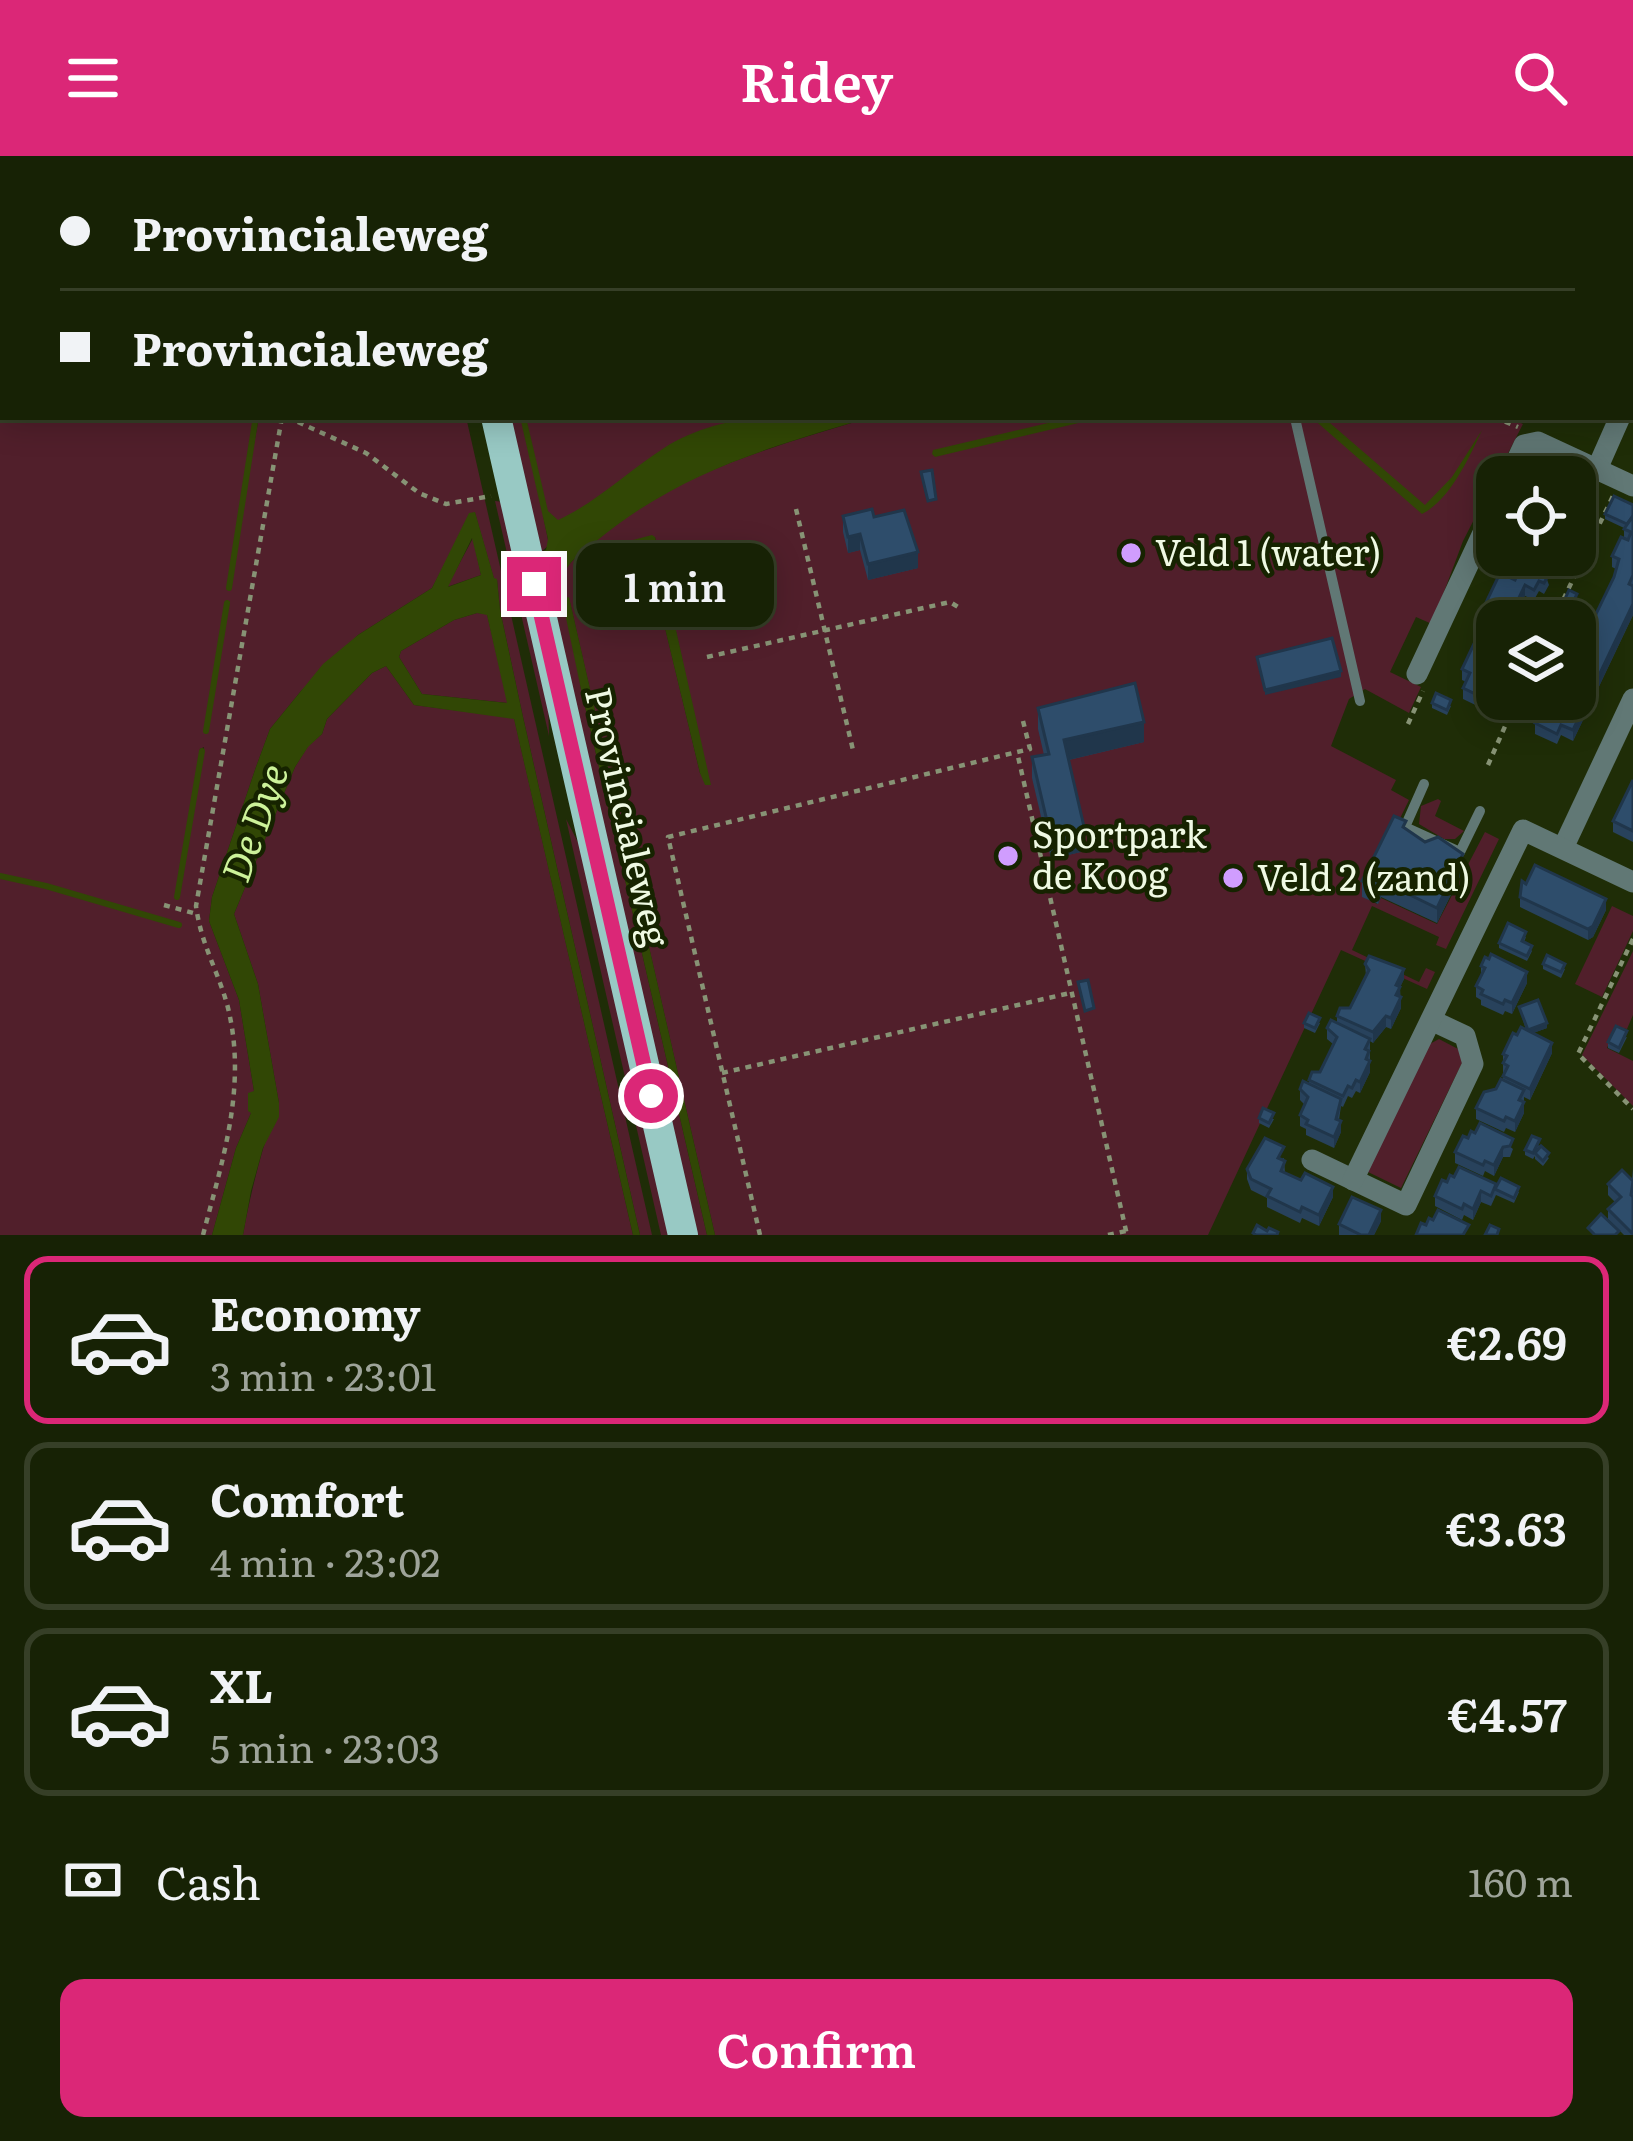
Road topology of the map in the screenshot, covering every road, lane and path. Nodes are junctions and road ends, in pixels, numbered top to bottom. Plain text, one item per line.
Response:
1 (283, 420) edge
2 (291, 420) edge
3 (497, 420) edge
4 (1295, 420) edge
5 (1502, 420) edge
6 (1619, 420) edge
7 (1529, 432) dead end
8 (1519, 456) edge
9 (1565, 456) edge
10 (1597, 469) joint
11 (1627, 483) edge
12 (512, 491) junction
13 (796, 509) dead end
14 (1476, 548) edge
15 (1564, 600) edge
16 (958, 607) dead end
17 (826, 631) junction
18 (707, 657) dead end
19 (1417, 674) joint
20 (1633, 699) edge
21 (1360, 701) dead end
22 (1508, 720) edge
23 (1023, 721) dead end
24 (1408, 724) dead end
25 (853, 751) dead end
26 (1017, 752) junction
27 (1488, 765) dead end
28 (1424, 784) dead end
29 (1480, 811) dead end
30 (1563, 848) junction
31 (1633, 882) edge
32 (164, 905) dead end
33 (197, 914) junction
34 (1633, 939) edge
35 (1070, 993) junction
36 (1433, 1021) junction
37 (722, 1073) junction
38 (1633, 1108) edge
39 (1312, 1160) dead end
40 (1353, 1180) junction
41 (1127, 1233) edge
42 (203, 1235) edge
43 (683, 1235) edge
44 (760, 1235) edge
45 (1108, 1235) edge

1 - 33 path
2 - 12 path
3 - 12 main road, Provincialeweg
4 - 21 lane
5 - 7 path
6 - 10 street
8 - 9 street
10 - 11 street
11 - 15 path
12 - 43 main road, Provincialeweg
13 - 17 path
14 - 19 street
16 - 17 path
17 - 18 path
17 - 25 path
19 - 24 path
20 - 30 street
22 - 27 path
23 - 26 path
26 - 35 path
26 - 37 path
28 - 29 lane
30 - 31 street
30 - 36 street
32 - 33 path
33 - 42 path
34 - 38 path
35 - 37 path
35 - 41 path
36 - 40 street
36 - 40 street
37 - 44 path
39 - 40 street
41 - 45 path

